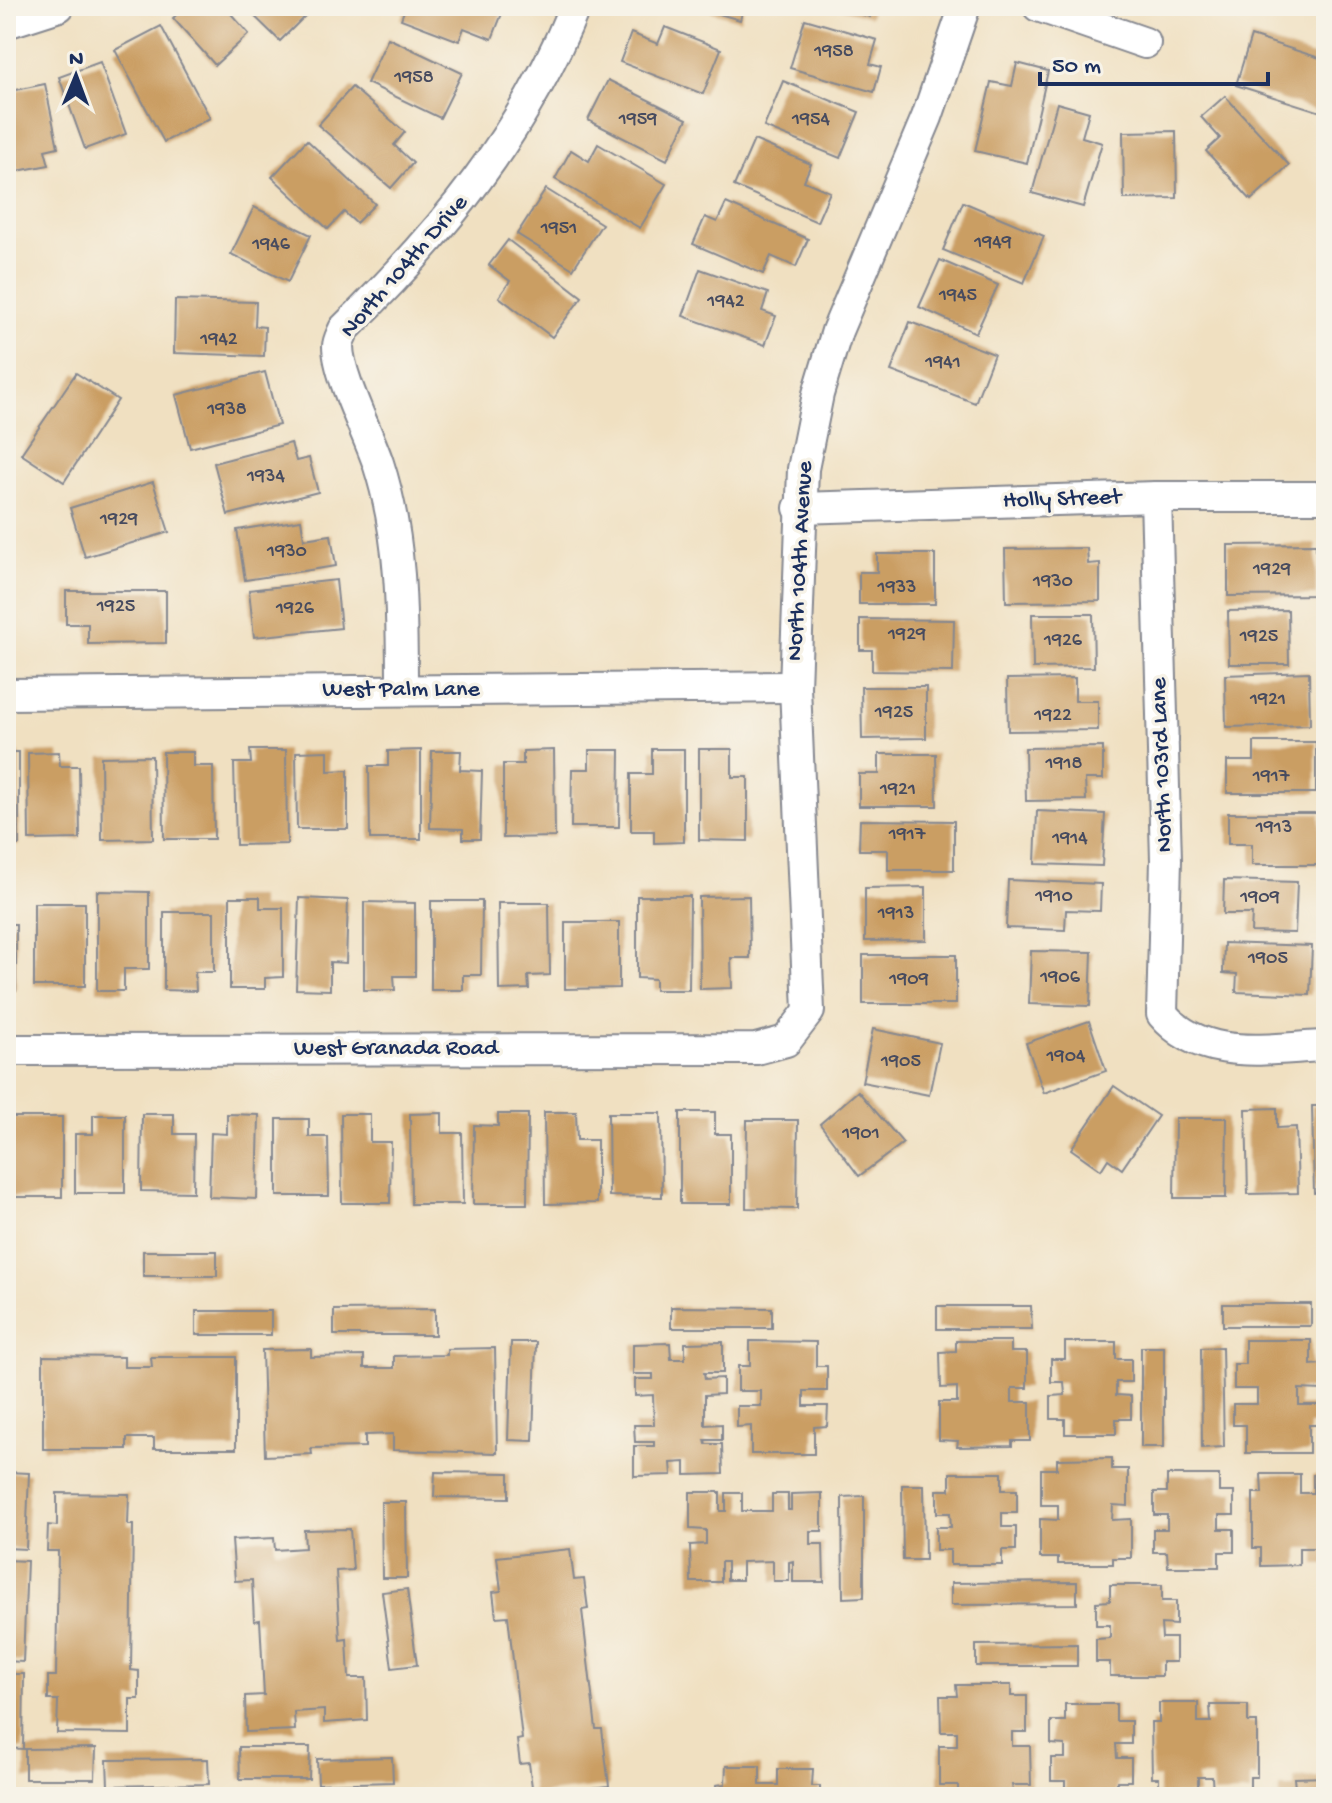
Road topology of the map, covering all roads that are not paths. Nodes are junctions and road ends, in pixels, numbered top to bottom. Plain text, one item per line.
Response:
1 (59, 6) edge
2 (575, 6) edge
3 (965, 6) edge
4 (1038, 6) edge
5 (6, 23) edge
6 (1145, 43) dead end
7 (1156, 497) junction
8 (1326, 497) edge
9 (799, 508) junction
10 (795, 687) junction
11 (402, 690) junction
12 (6, 694) edge
13 (786, 1041) joint
14 (1326, 1046) edge
15 (6, 1050) edge

1 - 5 street
2 - 11 street, North 104th Drive
3 - 9 street, North 104th Avenue
4 - 6 street
7 - 8 street, Holly Street
7 - 9 street, Holly Street
7 - 14 street, North 103rd Lane
9 - 10 street, North 104th Avenue
10 - 11 street, West Palm Lane
10 - 13 street, North 104th Avenue
11 - 12 street, West Palm Lane
13 - 15 street, West Granada Road

